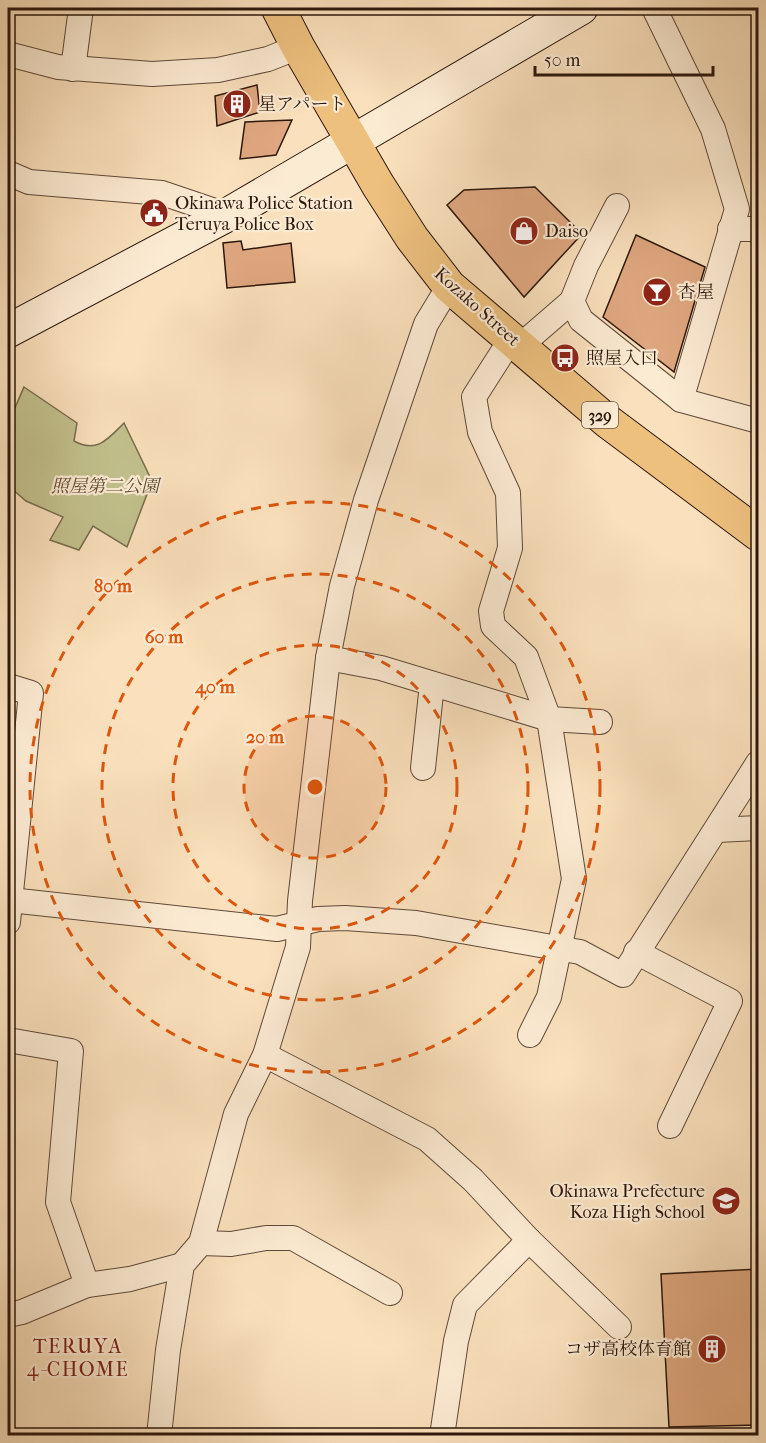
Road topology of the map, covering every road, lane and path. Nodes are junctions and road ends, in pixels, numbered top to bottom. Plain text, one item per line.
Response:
1 (81, 8) edge
2 (278, 8) edge
3 (581, 8) edge
4 (654, 8) edge
5 (298, 47) junction
6 (8, 54) edge
7 (73, 69) junction
8 (354, 142) junction
9 (8, 173) edge
10 (617, 206) dead end
11 (226, 215) junction
12 (759, 228) edge
13 (730, 229) junction
14 (449, 286) junction
15 (572, 301) junction
16 (8, 331) edge
17 (516, 342) junction
18 (681, 400) junction
19 (759, 421) edge
20 (759, 534) edge
21 (328, 658) junction
22 (432, 684) junction
23 (8, 686) edge
24 (549, 719) junction
25 (600, 722) dead end
26 (759, 763) edge
27 (423, 768) dead end
28 (759, 828) edge
29 (717, 830) junction
30 (9, 911) edge
31 (300, 924) junction
32 (558, 948) junction
33 (636, 952) junction
34 (530, 1035) dead end
35 (8, 1040) edge
36 (265, 1056) junction
37 (670, 1126) dead end
38 (529, 1240) junction
39 (201, 1243) junction
40 (182, 1265) junction
41 (87, 1285) junction
42 (390, 1293) dead end
43 (8, 1315) edge
44 (619, 1327) dead end
45 (159, 1436) edge
46 (442, 1436) edge

1 - 7 street
2 - 5 highway, Kozako Street / 329
3 - 8 street
4 - 13 street
5 - 7 street
5 - 8 highway, Kozako Street / 329
6 - 7 street
8 - 11 street
8 - 14 highway, Kozako Street / 329
9 - 11 street
10 - 15 street
11 - 16 street
12 - 13 street
13 - 18 street
14 - 17 highway, Kozako Street / 329
14 - 21 street
15 - 17 street
15 - 18 street
17 - 20 highway, Kozako Street / 329
17 - 24 street
18 - 19 street
21 - 22 street
21 - 31 street
22 - 24 street
22 - 27 street
23 - 30 street
24 - 25 street
24 - 32 street
26 - 29 street
28 - 29 street
29 - 33 street
30 - 31 street
31 - 32 street
31 - 36 street
32 - 33 street
32 - 34 street
33 - 37 street
35 - 41 street
36 - 38 street
36 - 39 street
38 - 44 street
38 - 46 street
39 - 40 street
39 - 42 street
40 - 41 street
40 - 45 street
41 - 43 street

